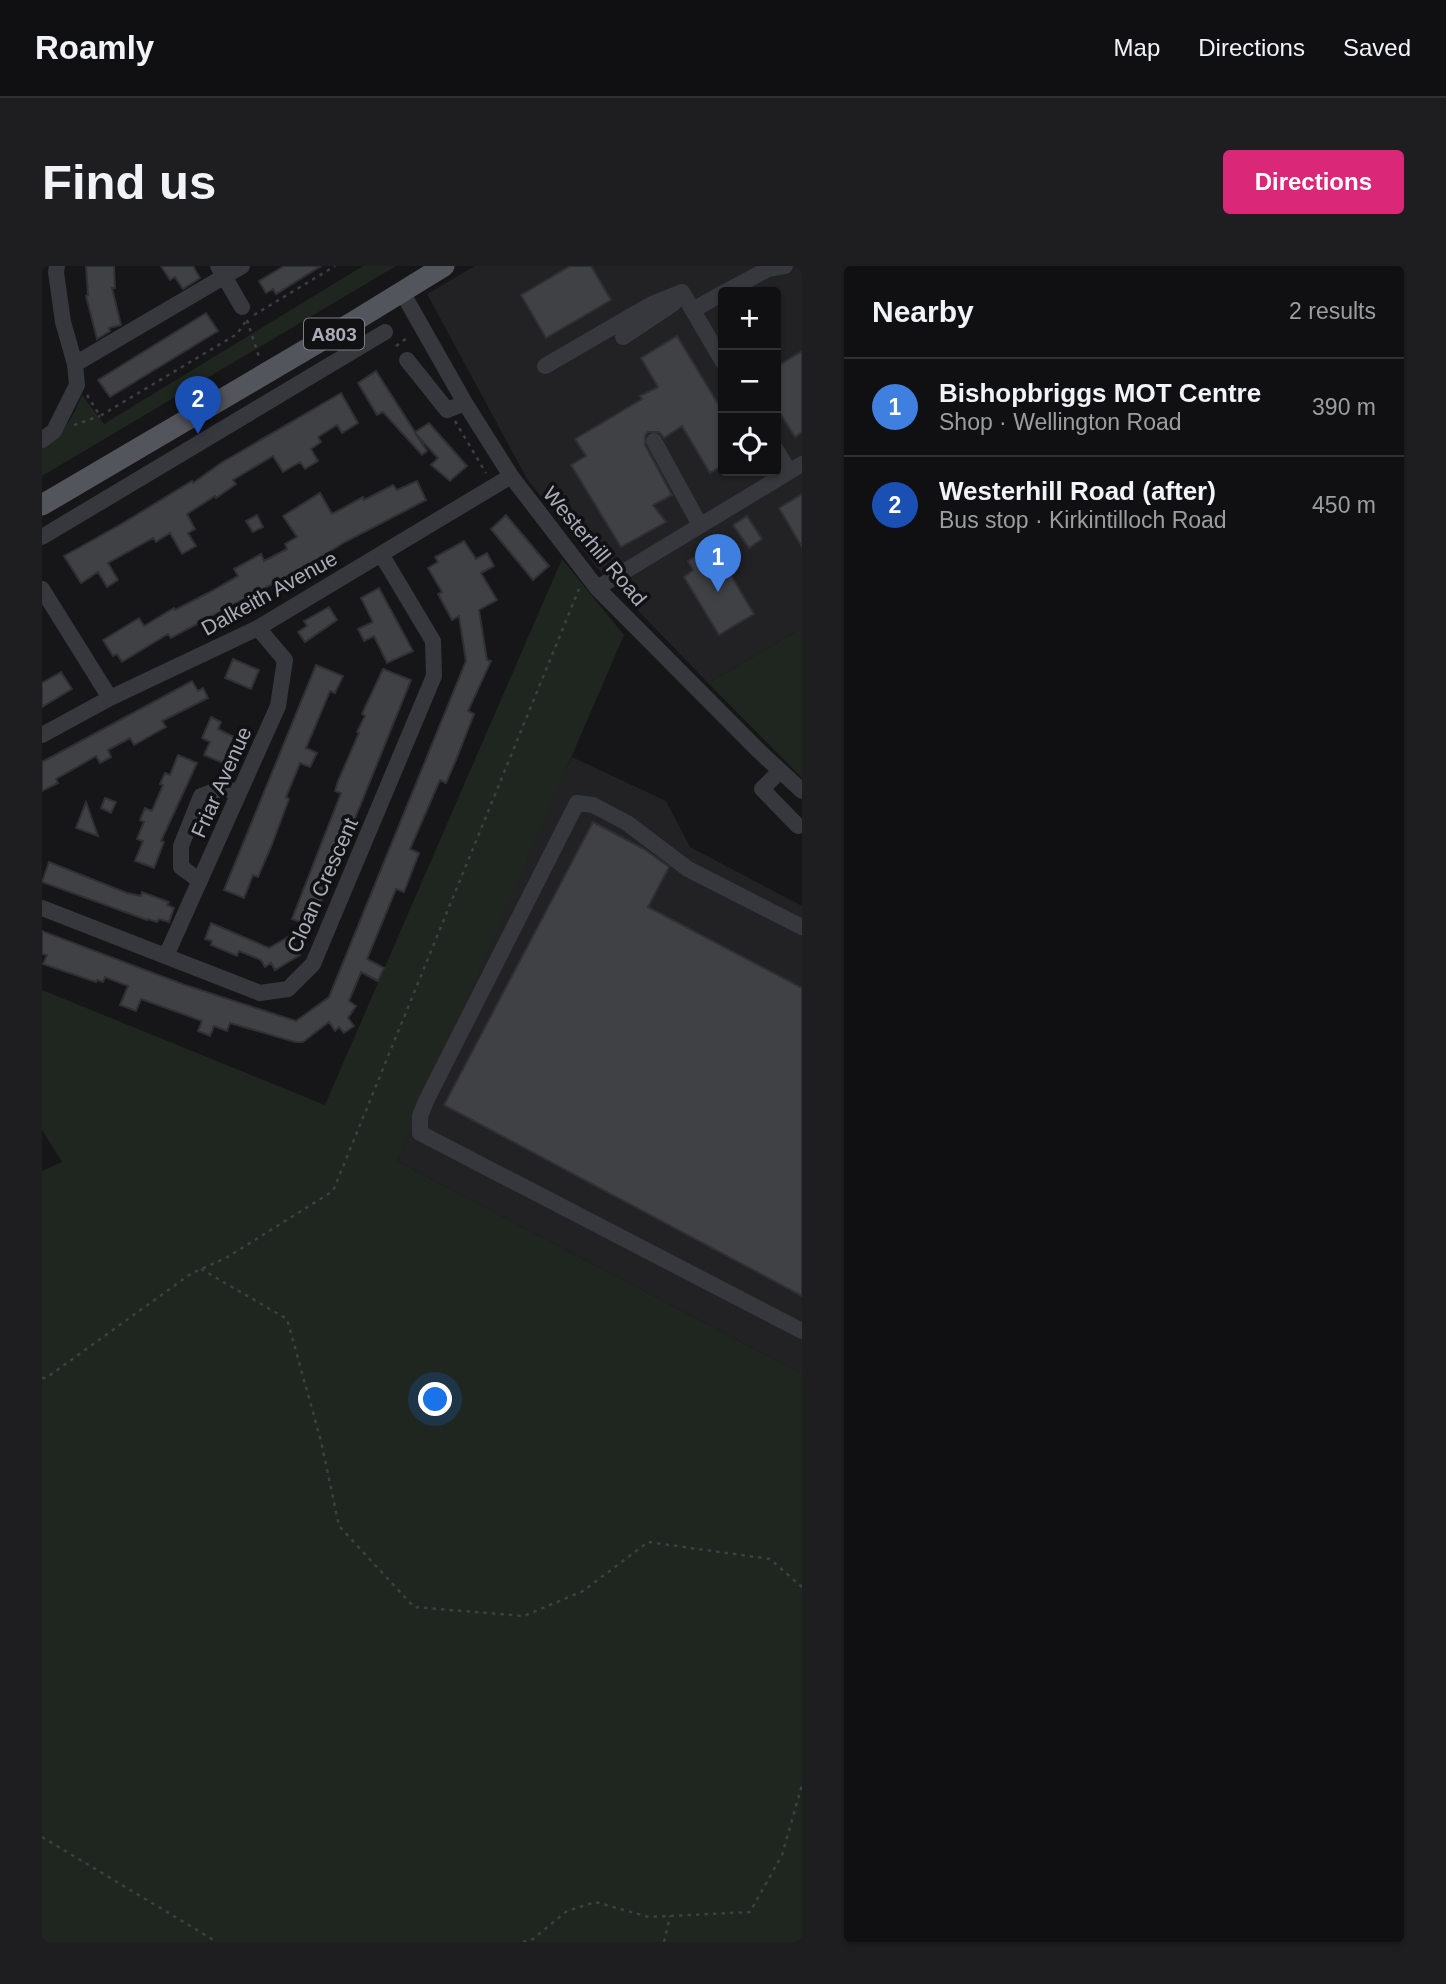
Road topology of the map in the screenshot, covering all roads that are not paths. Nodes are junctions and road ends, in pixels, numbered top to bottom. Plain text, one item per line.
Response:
1 (57, 266) edge
2 (242, 266) edge
3 (444, 266) edge
4 (785, 266) edge
5 (221, 272) edge
6 (735, 287) edge
7 (402, 292) junction
8 (718, 294) edge
9 (686, 299) junction
10 (244, 313) road end
11 (386, 332) road end
12 (623, 337) dead end
13 (718, 353) edge
14 (407, 359) road end
15 (545, 366) dead end
16 (76, 371) junction
17 (465, 403) junction
18 (48, 435) edge
19 (654, 441) dead end
20 (781, 454) edge
21 (795, 467) edge
22 (511, 476) junction
23 (42, 505) edge
24 (701, 525) junction
25 (42, 537) edge
26 (381, 554) junction
27 (597, 588) junction
28 (42, 589) edge
29 (258, 628) junction
30 (110, 698) junction
31 (42, 735) edge
32 (779, 771) junction
33 (238, 791) junction
34 (802, 791) edge
35 (798, 826) dead end
36 (200, 881) junction
37 (42, 908) edge
38 (802, 926) edge
39 (166, 956) junction
40 (802, 1331) edge

1 - 16 street
2 - 5 street
3 - 7 main road, A803
4 - 6 street
5 - 10 street
5 - 16 street
7 - 17 street, Westerhill Road
7 - 23 main road, A803
8 - 9 street
9 - 12 street
9 - 13 street
9 - 15 street
11 - 25 street
14 - 17 street
16 - 18 street
17 - 22 street, Westerhill Road
19 - 24 street
20 - 21 street
21 - 24 street
22 - 26 street, Dalkeith Avenue
22 - 27 street, Westerhill Road
24 - 27 street
26 - 29 street, Dalkeith Avenue
26 - 39 street, Cloan Crescent
27 - 32 street, Westerhill Road
28 - 30 street
29 - 30 street, Dalkeith Avenue
29 - 33 street, Friar Avenue
30 - 31 street, Dalkeith Avenue
32 - 34 street, Westerhill Road
32 - 35 street
33 - 36 street, Friar Avenue
33 - 36 street
36 - 39 street, Friar Avenue
37 - 39 street, Cloan Crescent
38 - 40 street

